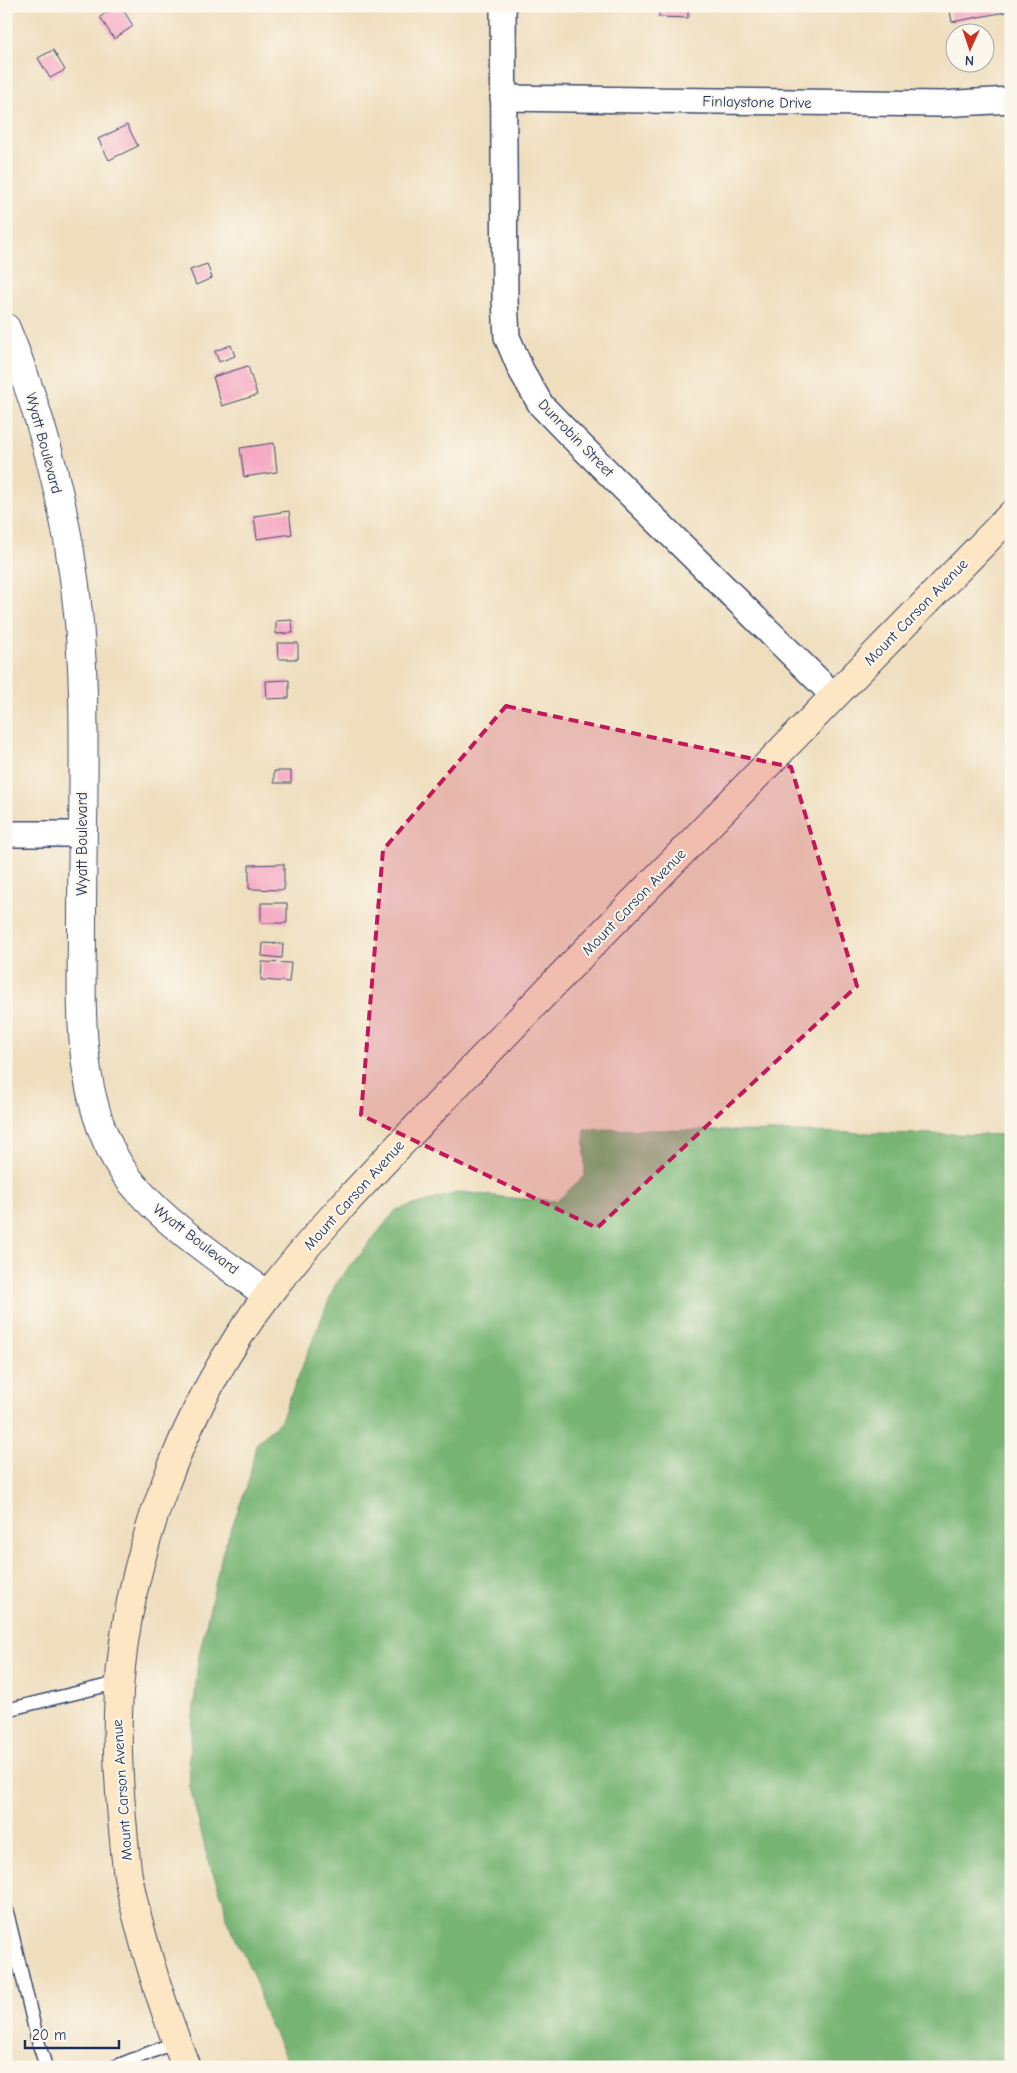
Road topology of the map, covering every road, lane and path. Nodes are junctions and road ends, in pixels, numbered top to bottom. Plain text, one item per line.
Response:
1 (504, 6) edge
2 (503, 98) junction
3 (1011, 100) edge
4 (6, 328) edge
5 (1011, 515) edge
6 (834, 696) junction
7 (6, 834) edge
8 (82, 834) junction
9 (267, 1295) junction
10 (121, 1682) junction
11 (6, 1710) edge
12 (6, 1908) edge
13 (18, 1958) junction
14 (6, 1964) edge
15 (176, 2042) junction
16 (46, 2067) edge
17 (114, 2067) edge
18 (186, 2067) edge

1 - 2 street, Dunrobin Street
2 - 3 street, Finlaystone Drive
2 - 6 street, Dunrobin Street
4 - 8 street, Wyatt Boulevard
5 - 6 main road, Mount Carson Avenue
6 - 9 main road, Mount Carson Avenue
7 - 8 street
8 - 9 street, Wyatt Boulevard
9 - 10 main road, Mount Carson Avenue
10 - 11 lane
10 - 15 main road, Mount Carson Avenue
12 - 13 lane
13 - 14 lane
13 - 16 lane
15 - 17 lane
15 - 18 main road, Mount Carson Avenue

